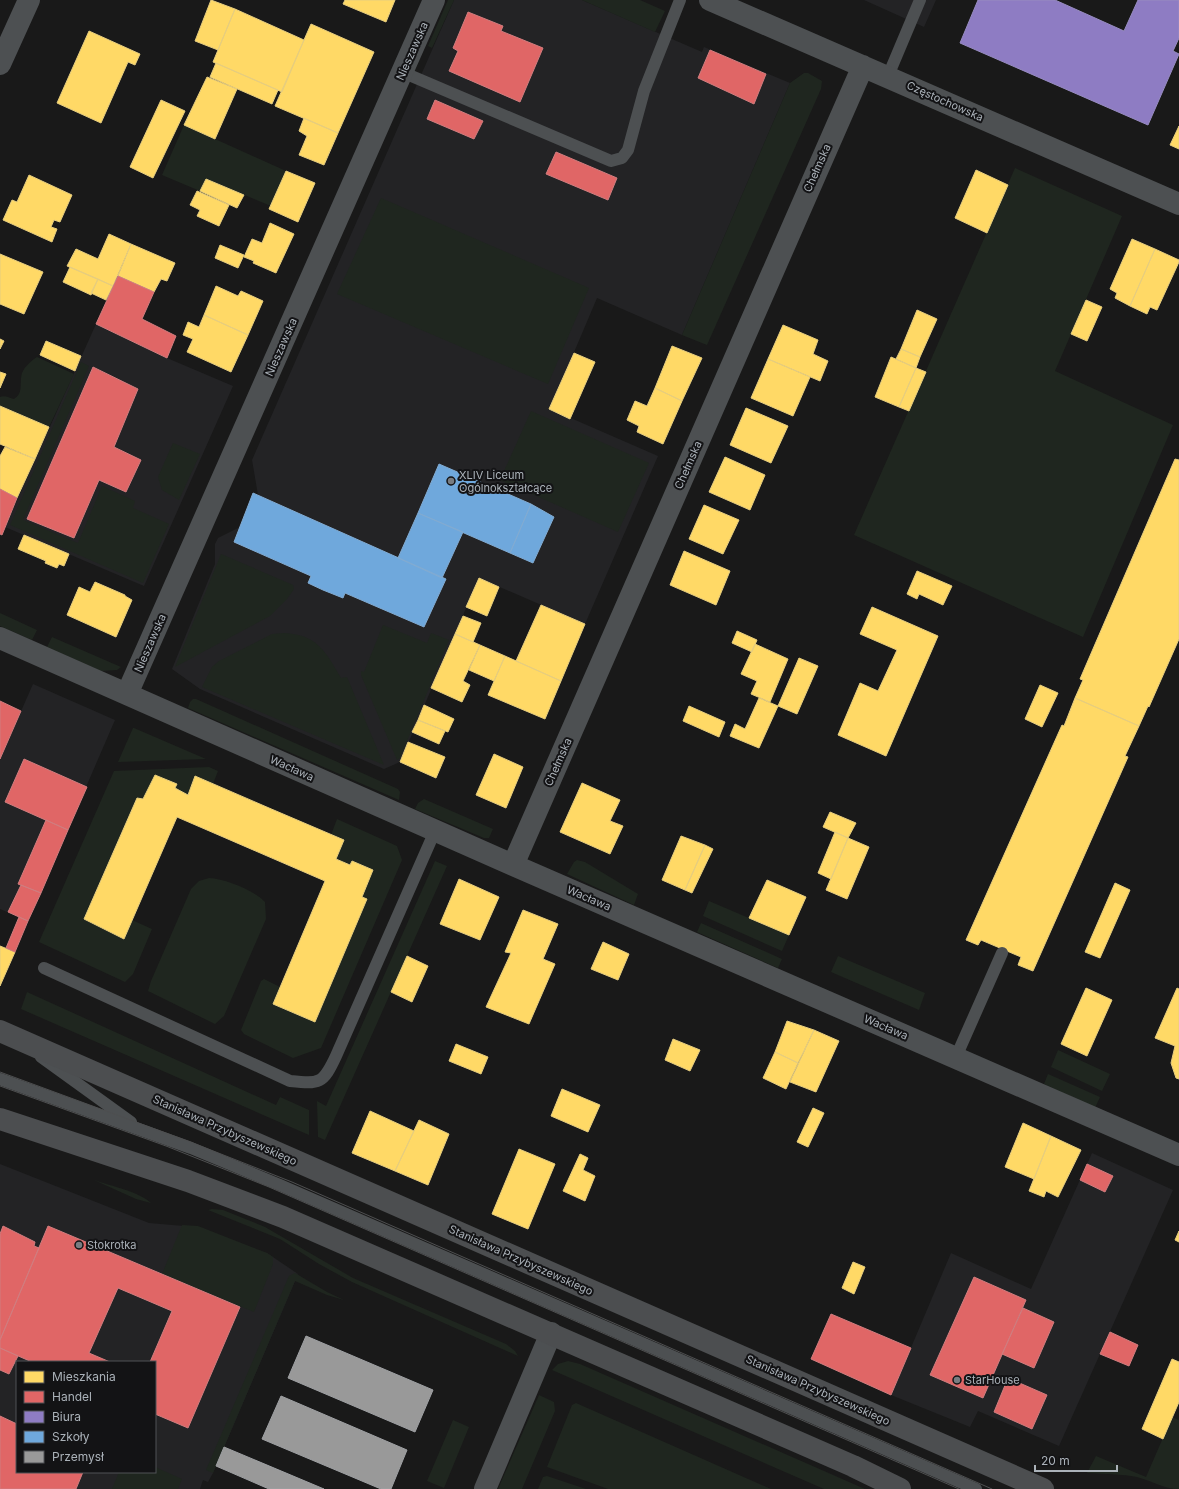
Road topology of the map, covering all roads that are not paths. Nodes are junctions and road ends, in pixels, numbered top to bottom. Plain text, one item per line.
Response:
1 (29, 0) edge
2 (434, 0) edge
3 (680, 0) edge
4 (710, 0) edge
5 (920, 0) edge
6 (0, 64) edge
7 (863, 66) junction
8 (402, 72) junction
9 (888, 76) junction
10 (1179, 204) edge
11 (0, 638) edge
12 (127, 694) junction
13 (435, 831) junction
14 (513, 865) junction
15 (1002, 953) dead end
16 (44, 968) dead end
17 (0, 1032) edge
18 (956, 1057) junction
19 (0, 1079) edge
20 (0, 1119) edge
21 (151, 1134) junction
22 (1179, 1154) edge
23 (550, 1333) junction
24 (485, 1489) edge
25 (900, 1489) edge
26 (976, 1489) edge
27 (1043, 1489) edge

1 - 6 street
2 - 8 street, Nieszawska
3 - 8 lane
4 - 7 street, Częstochowska
5 - 9 lane
7 - 9 street, Częstochowska
7 - 14 street, Chełmska
8 - 12 street, Nieszawska
9 - 10 street, Częstochowska
11 - 12 street, Wacława
12 - 13 street, Wacława
13 - 14 street, Wacława
13 - 16 lane
14 - 18 street, Wacława
15 - 18 lane
17 - 21 lane
17 - 27 main road, Stanisława Przybyszewskiego
18 - 22 street, Wacława
19 - 21 lane
20 - 23 main road
21 - 26 lane
23 - 24 street
23 - 25 main road

